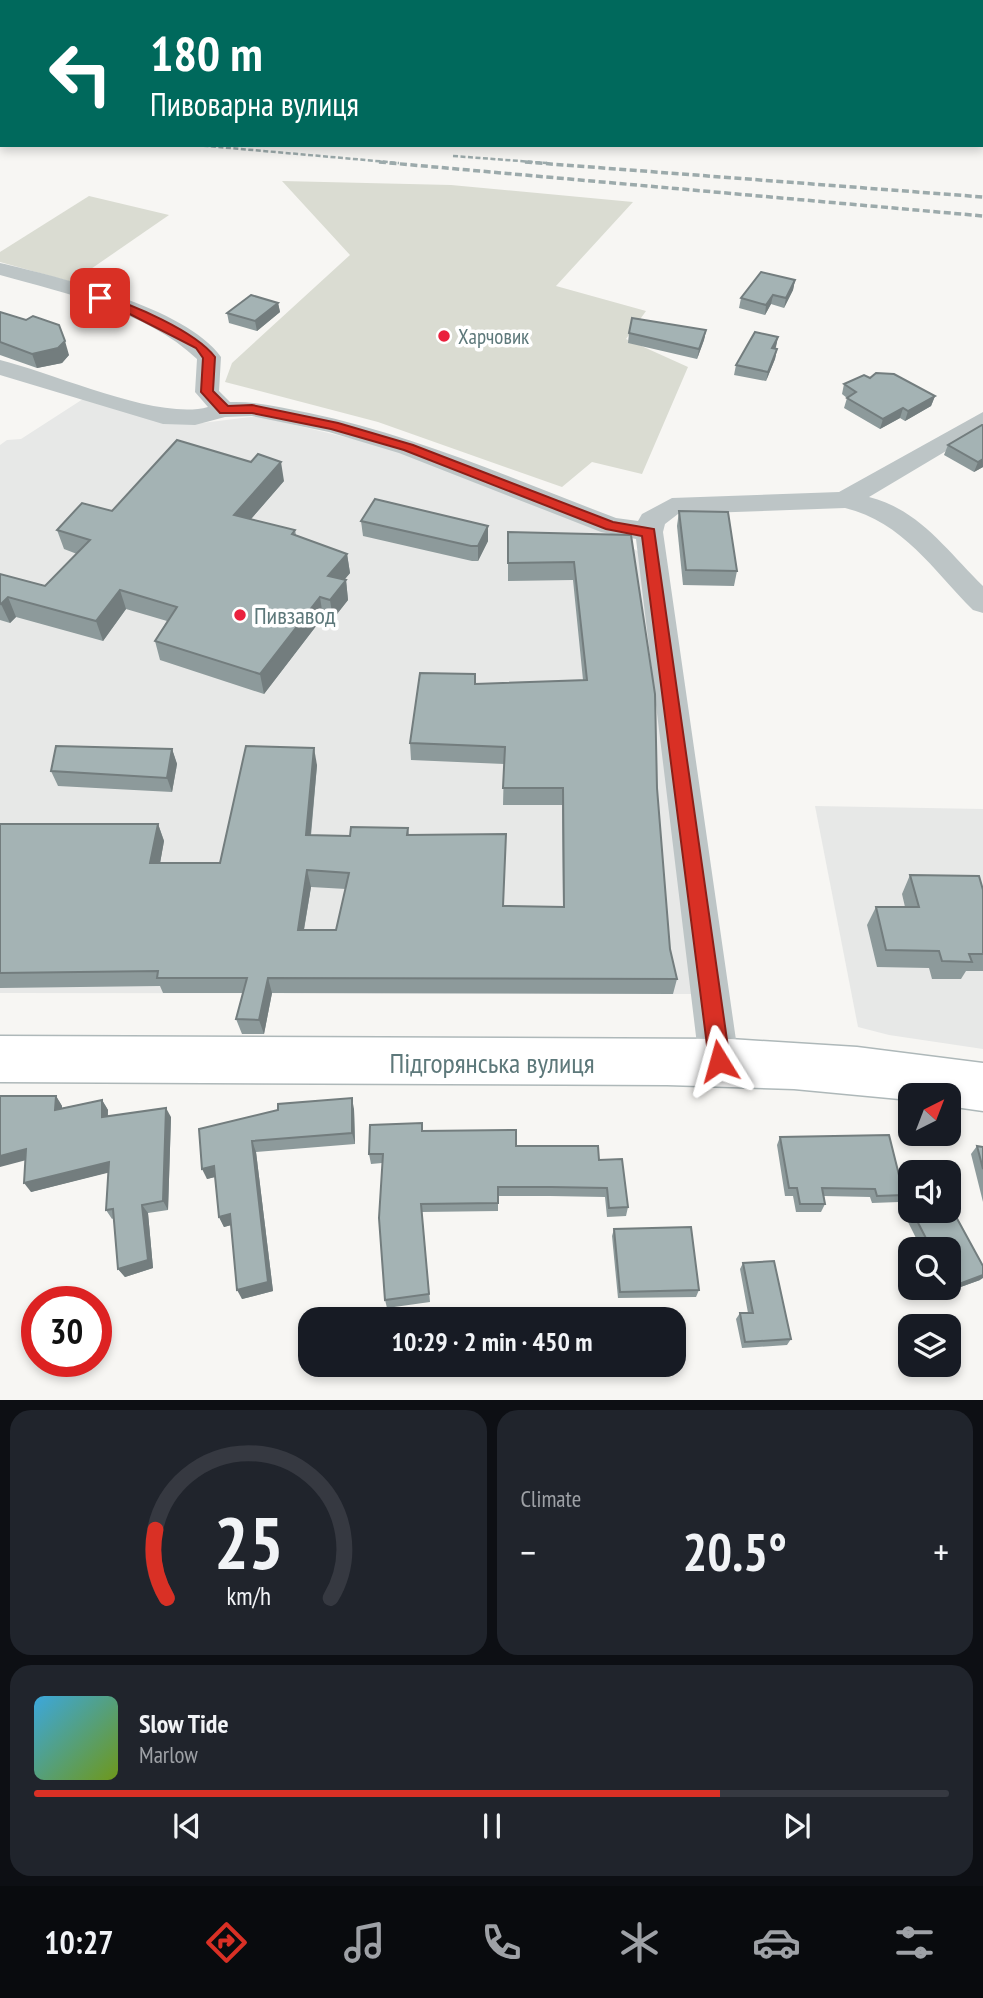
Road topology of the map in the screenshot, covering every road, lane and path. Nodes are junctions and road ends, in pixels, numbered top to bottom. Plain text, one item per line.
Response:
1 (0, 269) edge
2 (0, 367) edge
3 (225, 410) junction
4 (983, 419) edge
5 (845, 500) junction
6 (649, 532) junction
7 (983, 603) edge
8 (0, 1059) edge
9 (719, 1061) junction
10 (983, 1087) edge

1 - 3 street
2 - 3 street
3 - 6 street
4 - 5 street
5 - 6 street
5 - 7 street
6 - 9 street
8 - 9 main road, Підгорянська вулиця
9 - 10 main road, Підгорянська вулиця

